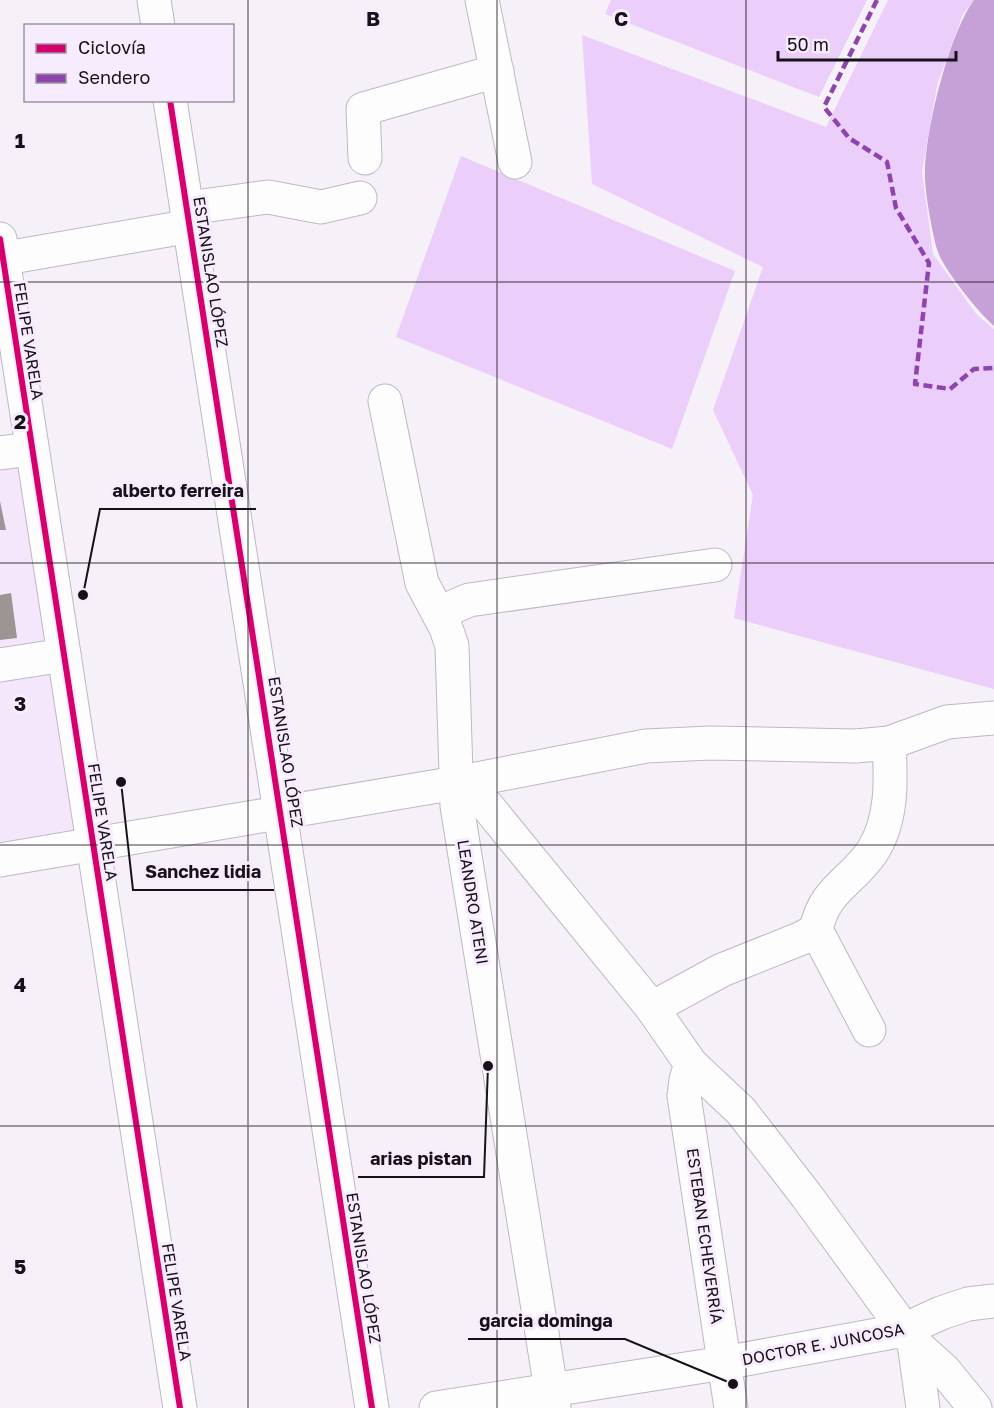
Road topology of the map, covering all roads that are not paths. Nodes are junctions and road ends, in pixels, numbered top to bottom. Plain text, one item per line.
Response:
1 (154, 0) edge
2 (483, 0) edge
3 (158, 24) edge
4 (497, 71) junction
5 (170, 102) edge
6 (365, 158) dead end
7 (515, 162) dead end
8 (360, 198) dead end
9 (189, 217) junction
10 (1, 252) edge
11 (385, 401) dead end
12 (32, 449) junction
13 (0, 453) edge
14 (715, 565) dead end
15 (439, 613) junction
16 (64, 655) junction
17 (0, 665) edge
18 (994, 718) edge
19 (889, 743) junction
20 (456, 783) junction
21 (282, 812) junction
22 (92, 846) junction
23 (0, 860) edge
24 (816, 930) junction
25 (652, 1008) junction
26 (869, 1030) dead end
27 (692, 1064) junction
28 (994, 1301) edge
29 (909, 1337) junction
30 (724, 1363) junction
31 (553, 1400) edge
32 (180, 1408) edge
33 (372, 1408) edge
34 (436, 1408) edge
35 (731, 1408) edge
36 (923, 1408) edge
37 (975, 1408) edge

1 - 3 street
2 - 4 street
4 - 6 street
4 - 7 street
5 - 9 street, ESTANISLAO LÓPEZ
8 - 9 street
9 - 10 street
9 - 21 street, ESTANISLAO LÓPEZ
10 - 12 street, FELIPE VARELA
11 - 15 street, LEANDRO ATENI
12 - 13 street
12 - 16 street, FELIPE VARELA
14 - 15 street
15 - 20 street, LEANDRO ATENI
16 - 17 street
16 - 22 street, FELIPE VARELA
18 - 19 street
19 - 20 street
19 - 24 street
20 - 21 street
20 - 25 street
20 - 31 street, LEANDRO ATENI
21 - 22 street
21 - 33 street, ESTANISLAO LÓPEZ
22 - 23 street
22 - 32 street, FELIPE VARELA
24 - 25 street
24 - 26 street
25 - 27 street
27 - 29 street
27 - 30 street, ESTEBAN ECHEVERRÍA
28 - 29 street, DOCTOR E. JUNCOSA
29 - 30 street, DOCTOR E. JUNCOSA
29 - 36 street
29 - 37 street
30 - 31 street, DOCTOR E. JUNCOSA
30 - 35 street, ESTEBAN ECHEVERRÍA
31 - 34 street, DOCTOR E. JUNCOSA

